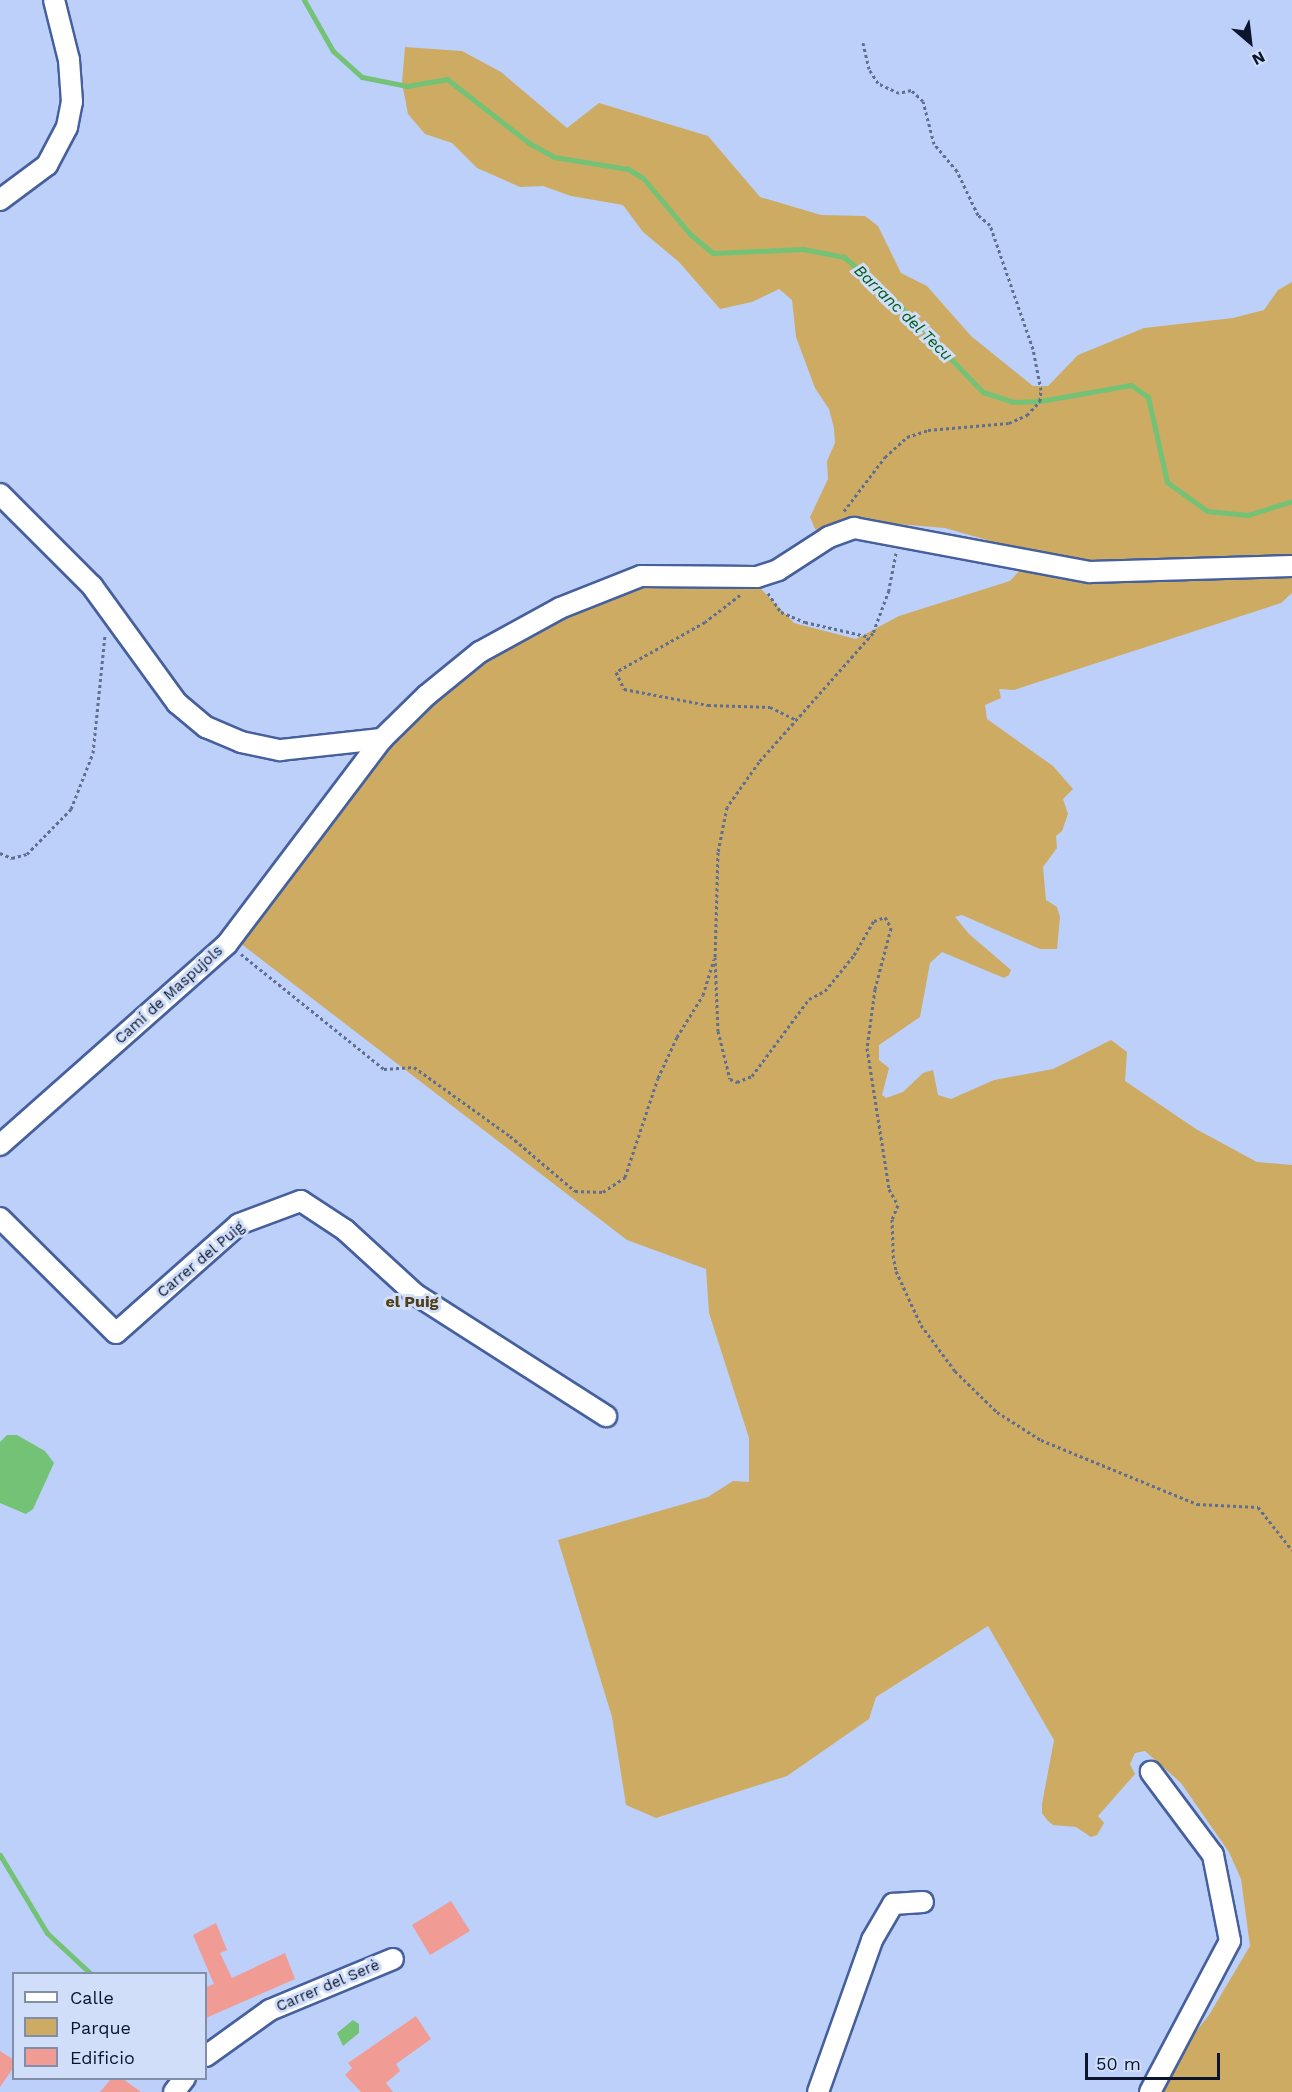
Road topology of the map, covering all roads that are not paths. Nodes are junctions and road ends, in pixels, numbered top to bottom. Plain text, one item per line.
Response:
1 (54, 0) edge
2 (0, 200) edge
3 (0, 494) edge
4 (1292, 566) edge
5 (382, 739) junction
6 (0, 1145) edge
7 (0, 1218) edge
8 (606, 1416) dead end
9 (1152, 1772) dead end
10 (923, 1902) dead end
11 (393, 1959) dead end
12 (207, 2055) edge
13 (184, 2080) edge
14 (174, 2092) edge
15 (818, 2092) edge
16 (1150, 2092) edge

1 - 2 street
3 - 5 street
4 - 5 street, Camí de Maspujols
5 - 6 street, Camí de Maspujols
7 - 8 street, Carrer del Puig
9 - 16 street
10 - 15 street
11 - 12 street, Carrer del Serè
13 - 14 street

